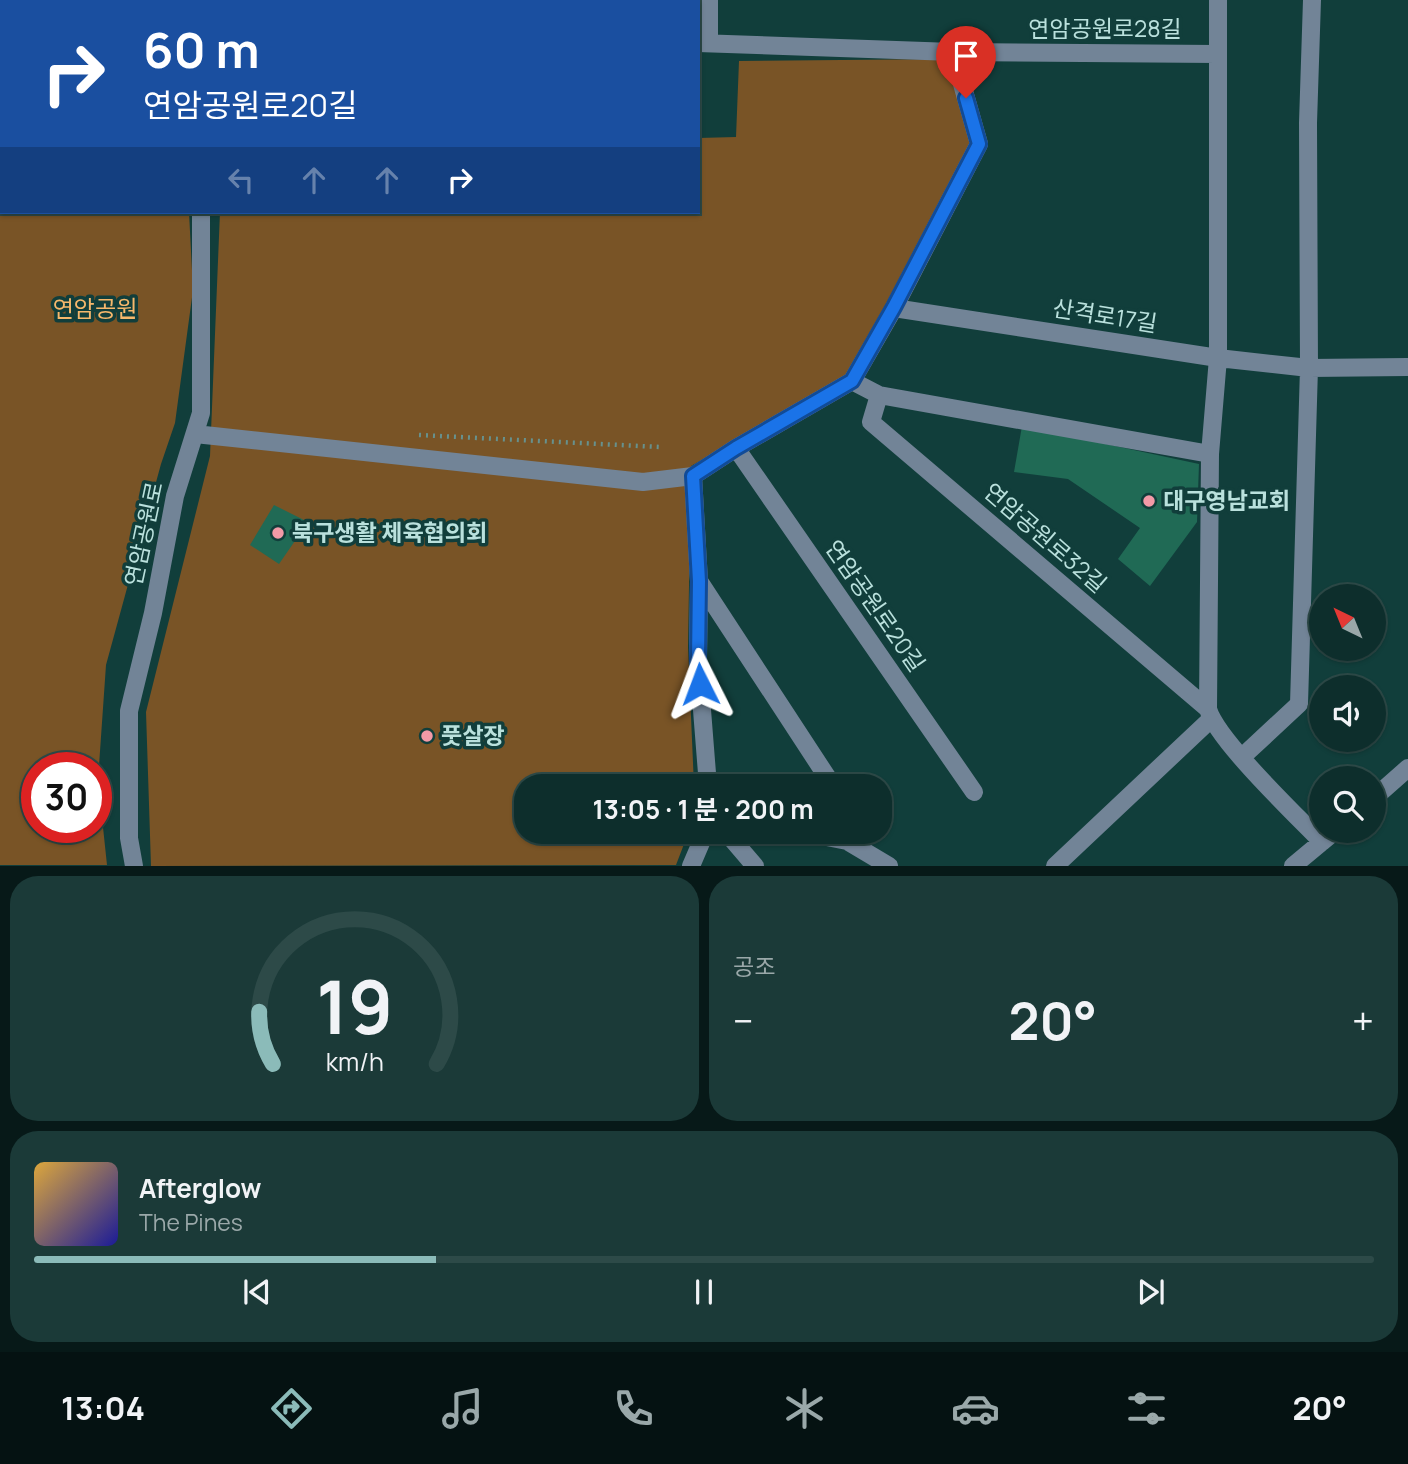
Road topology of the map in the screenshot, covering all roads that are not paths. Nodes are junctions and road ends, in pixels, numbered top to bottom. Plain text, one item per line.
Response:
1 (709, 0) edge
2 (1218, 0) edge
3 (1312, 0) edge
4 (704, 43) edge
5 (953, 52) junction
6 (1217, 54) junction
7 (201, 214) edge
8 (894, 307) junction
9 (1218, 358) junction
10 (1408, 367) edge
11 (1309, 368) junction
12 (852, 381) junction
13 (879, 395) junction
14 (195, 434) junction
15 (736, 448) junction
16 (1210, 454) junction
17 (693, 476) junction
18 (699, 581) junction
19 (1209, 714) junction
20 (1242, 757) junction
21 (1408, 768) edge
22 (707, 774) edge
23 (825, 774) edge
24 (1386, 787) edge
25 (974, 792) dead end
26 (700, 844) edge
27 (736, 844) edge
28 (858, 844) edge
29 (1321, 848) edge
30 (134, 866) edge
31 (691, 866) edge
32 (755, 866) edge
33 (890, 866) edge
34 (1055, 866) edge
35 (1293, 866) edge

1 - 4 street
2 - 6 street
3 - 11 street
4 - 5 street, 연암공원로28길
5 - 6 street, 연암공원로28길
5 - 8 street
6 - 9 street
7 - 14 street, 연암공원로
8 - 9 street, 산격로17길
8 - 12 street
9 - 11 street, 산격로17길
9 - 16 street
10 - 11 street, 산격로17길
11 - 20 street
12 - 13 street
12 - 15 street
13 - 16 street
13 - 19 street, 연암공원로32길
14 - 17 street
14 - 30 street, 연암공원로
15 - 17 street
15 - 25 street, 연암공원로20길
16 - 19 street
17 - 18 street
18 - 22 street
18 - 23 street
19 - 20 street, 연암공원로32길
19 - 34 street
20 - 29 street, 연암공원로32길
21 - 24 street
26 - 31 street
27 - 32 street
28 - 33 street
29 - 35 street

